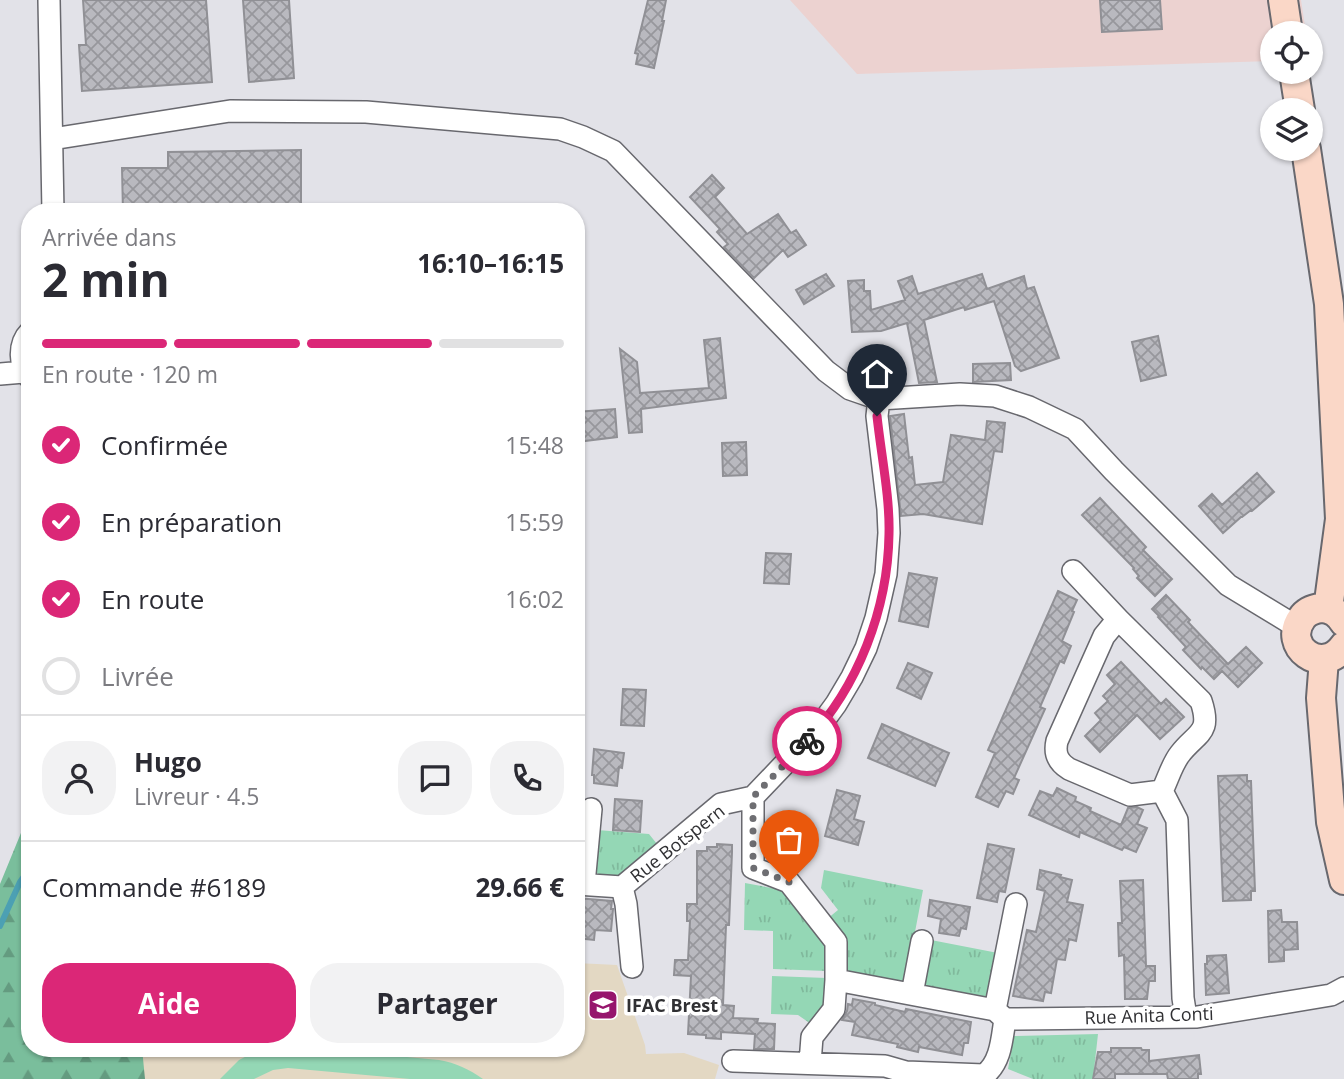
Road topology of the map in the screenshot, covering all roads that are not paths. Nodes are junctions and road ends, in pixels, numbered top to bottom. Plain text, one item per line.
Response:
1 (49, 0) edge
2 (1283, 0) edge
3 (1286, 21) edge
4 (52, 139) junction
5 (1308, 161) edge
6 (53, 203) edge
7 (0, 374) edge
8 (21, 375) edge
9 (878, 399) junction
10 (1073, 571) dead end
11 (1336, 615) edge
12 (1118, 619) junction
13 (1297, 627) junction
14 (1334, 653) edge
15 (1162, 791) junction
16 (753, 797) junction
17 (591, 809) dead end
18 (585, 850) edge
19 (1344, 880) edge
20 (585, 884) edge
21 (622, 887) junction
22 (1016, 904) dead end
23 (922, 941) dead end
24 (632, 967) dead end
25 (836, 980) junction
26 (1344, 988) edge
27 (912, 994) junction
28 (1000, 1015) junction
29 (1186, 1017) junction
30 (733, 1061) dead end
31 (810, 1063) junction

1 - 4 street
2 - 3 street
4 - 6 street
4 - 9 street
5 - 11 street
7 - 8 street
9 - 13 street
9 - 16 street
10 - 12 street
11 - 13 street
12 - 15 street
12 - 15 street
13 - 14 street
14 - 19 street
15 - 29 street
16 - 21 street, Rue Botspern
16 - 25 street
17 - 18 street
20 - 21 street, Rue Botspern
21 - 24 street, Rue Botspern
22 - 28 street
23 - 27 street
25 - 27 street, Rue Anita Conti
25 - 31 street
26 - 29 street, Rue Anita Conti
27 - 28 street, Rue Anita Conti
28 - 29 street, Rue Anita Conti
28 - 31 street
30 - 31 street

